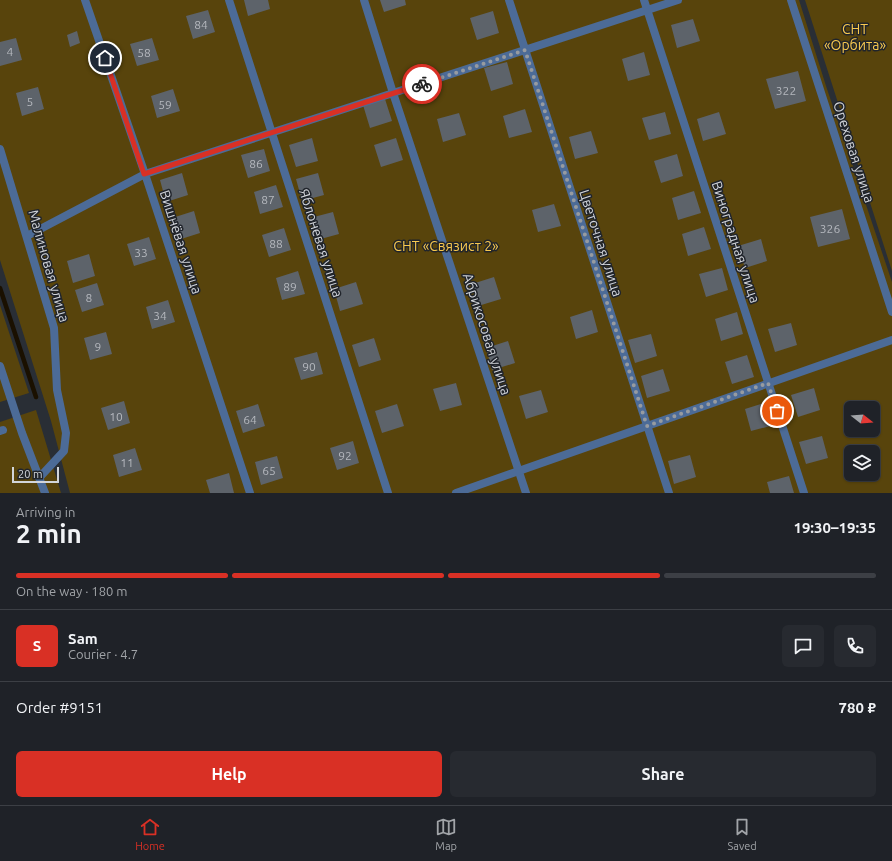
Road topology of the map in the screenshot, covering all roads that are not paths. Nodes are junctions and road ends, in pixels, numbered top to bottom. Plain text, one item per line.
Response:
1 (85, 0) edge
2 (229, 0) edge
3 (364, 0) edge
4 (509, 0) edge
5 (644, 0) edge
6 (678, 0) edge
7 (791, 0) edge
8 (647, 10) junction
9 (525, 50) junction
10 (393, 93) junction
11 (272, 133) junction
12 (0, 149) edge
13 (144, 174) junction
14 (27, 236) junction
15 (892, 312) edge
16 (892, 340) edge
17 (0, 366) edge
18 (768, 383) junction
19 (647, 426) junction
20 (519, 471) junction
21 (39, 478) junction
22 (45, 493) edge
23 (250, 493) edge
24 (388, 493) edge
25 (456, 493) edge
26 (526, 493) edge
27 (669, 493) edge
28 (804, 493) edge

1 - 13 street, Вишнёвая улица
2 - 11 street, Яблоневая улица
3 - 10 street, Абрикосовая улица
4 - 9 street, Цветочная улица
5 - 8 street, Виноградная улица
6 - 8 street
7 - 15 street, Ореховая улица
8 - 9 street
8 - 18 street, Виноградная улица
9 - 10 street
9 - 19 street, Цветочная улица
10 - 11 street
10 - 20 street, Абрикосовая улица
11 - 13 street
11 - 24 street, Яблоневая улица
12 - 14 street, Малиновая улица
13 - 14 street
13 - 23 street, Вишнёвая улица
14 - 21 street, Малиновая улица
16 - 18 street
17 - 21 street
18 - 19 street
18 - 28 street, Виноградная улица
19 - 20 street
19 - 27 street, Цветочная улица
20 - 25 street
20 - 26 street, Абрикосовая улица
21 - 22 street

